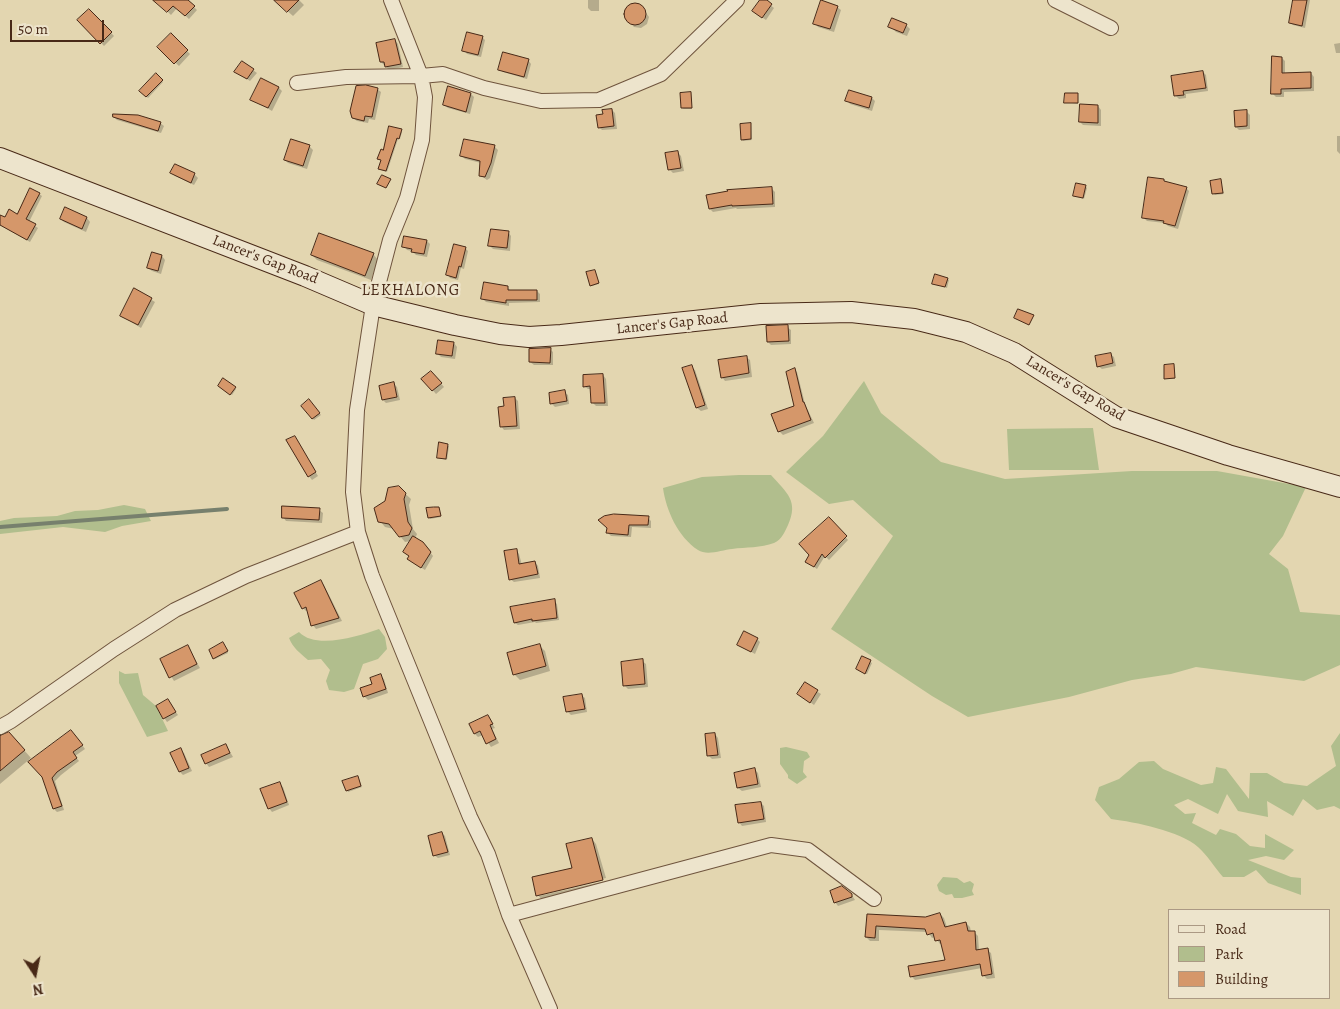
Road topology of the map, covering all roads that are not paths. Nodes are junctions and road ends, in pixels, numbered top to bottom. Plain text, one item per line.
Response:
1 (392, 0) edge
2 (737, 0) edge
3 (1055, 0) edge
4 (1111, 28) dead end
5 (420, 76) junction
6 (296, 83) dead end
7 (0, 158) edge
8 (373, 305) junction
9 (1340, 487) edge
10 (358, 532) junction
11 (0, 727) edge
12 (874, 899) dead end
13 (509, 915) junction
14 (550, 1009) edge

1 - 5 street
2 - 5 street
3 - 4 street
5 - 6 street
5 - 8 street
7 - 8 main road, Lancer's Gap Road
8 - 9 main road, Lancer's Gap Road
8 - 10 street
10 - 11 street
10 - 13 street
12 - 13 street
13 - 14 street

